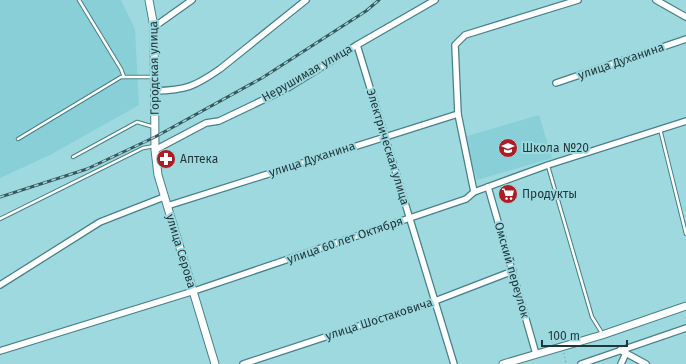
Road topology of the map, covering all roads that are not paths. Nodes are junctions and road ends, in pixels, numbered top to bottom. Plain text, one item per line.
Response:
1 (79, 0) edge
2 (149, 0) edge
3 (192, 0) edge
4 (306, 0) edge
5 (435, 0) edge
6 (578, 0) edge
7 (656, 0) edge
8 (686, 17) edge
9 (154, 27) junction
10 (686, 39) edge
11 (357, 45) junction
12 (124, 77) junction
13 (155, 77) junction
14 (556, 83) dead end
15 (155, 91) junction
16 (458, 114) junction
17 (686, 121) edge
18 (155, 128) junction
19 (660, 128) junction
20 (385, 136) junction
21 (155, 137) joint
22 (18, 139) dead end
23 (155, 148) junction
24 (72, 157) dead end
25 (548, 165) junction
26 (488, 187) junction
27 (474, 192) junction
28 (164, 196) junction
29 (167, 206) junction
30 (410, 218) junction
31 (0, 219) edge
32 (686, 234) edge
33 (513, 271) junction
34 (0, 285) edge
35 (194, 291) junction
36 (435, 301) junction
37 (686, 306) edge
38 (686, 328) edge
39 (602, 335) junction
40 (620, 350) junction
41 (0, 351) edge
42 (626, 353) junction
43 (536, 354) junction
44 (215, 364) edge
45 (243, 364) edge
46 (454, 364) edge
47 (503, 364) edge
48 (581, 364) edge
49 (621, 364) edge
50 (646, 364) edge

1 - 12 lane
2 - 9 street, Городская улица
3 - 9 street
4 - 15 street
5 - 11 street, Нерушимая улица
6 - 16 street
7 - 8 street
9 - 13 street, Городская улица
10 - 14 street, улица Духанина
11 - 20 street, Электрическая улица
11 - 23 street, Нерушимая улица
12 - 13 lane
12 - 22 lane
13 - 15 street, Городская улица
15 - 18 street, Городская улица
16 - 20 street, улица Духанина
16 - 27 street
17 - 19 street, улица 60 лет Октября
18 - 21 street, Городская улица
18 - 24 lane
19 - 25 street, улица 60 лет Октября
19 - 32 lane
20 - 29 street, улица Духанина
20 - 30 street, Электрическая улица
21 - 23 street, улица Серова
23 - 28 street, улица Серова
23 - 31 lane
25 - 26 street, улица 60 лет Октября
25 - 39 lane
26 - 27 street, улица 60 лет Октября
26 - 33 street, Омский переулок
27 - 30 street, улица 60 лет Октября
28 - 29 street, улица Серова
28 - 34 street
29 - 35 street, улица Серова
30 - 35 street, улица 60 лет Октября
30 - 36 street, Электрическая улица
33 - 36 street, улица Шостаковича
33 - 43 street, Омский переулок
35 - 41 street, улица 60 лет Октября
35 - 44 street, улица Серова
36 - 45 street, улица Шостаковича
36 - 46 street, Электрическая улица
37 - 39 street
38 - 40 street
39 - 43 street
40 - 42 street
40 - 48 street
42 - 49 street
42 - 50 street
43 - 47 street

